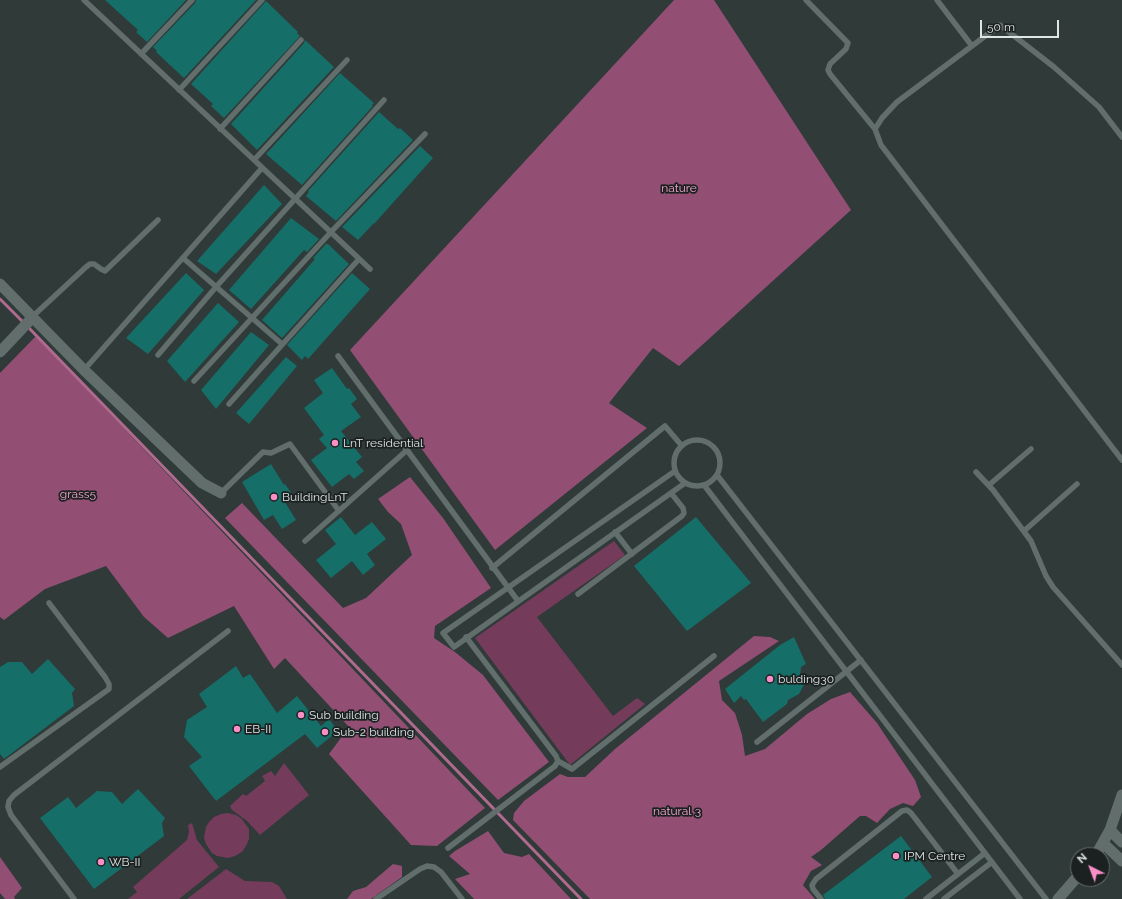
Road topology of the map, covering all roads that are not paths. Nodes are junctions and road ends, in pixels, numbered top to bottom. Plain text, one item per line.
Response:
1 (84, 0) edge
2 (192, 0) edge
3 (262, 0) edge
4 (806, 0) edge
5 (937, 0) edge
6 (301, 40) dead end
7 (972, 46) junction
8 (141, 54) junction
9 (347, 60) dead end
10 (179, 90) junction
11 (384, 100) dead end
12 (220, 129) junction
13 (875, 129) junction
14 (425, 134) dead end
15 (1122, 137) edge
16 (254, 160) junction
17 (262, 168) junction
18 (297, 199) junction
19 (158, 220) dead end
20 (331, 232) junction
21 (184, 258) junction
22 (359, 259) junction
23 (370, 269) dead end
24 (0, 284) edge
25 (216, 287) junction
26 (32, 318) junction
27 (252, 319) junction
28 (282, 344) junction
29 (0, 352) edge
30 (158, 355) dead end
31 (338, 356) dead end
32 (84, 370) junction
33 (194, 381) dead end
34 (229, 404) dead end
35 (682, 446) junction
36 (1031, 449) dead end
37 (406, 451) junction
38 (1122, 460) edge
39 (675, 471) junction
40 (976, 472) dead end
41 (717, 475) junction
42 (685, 483) junction
43 (1077, 484) dead end
44 (704, 485) junction
45 (989, 485) junction
46 (221, 493) joint
47 (671, 493) junction
48 (339, 511) junction
49 (1024, 531) junction
50 (615, 532) junction
51 (305, 541) dead end
52 (632, 554) junction
53 (492, 568) junction
54 (507, 588) junction
55 (578, 594) dead end
56 (518, 601) junction
57 (49, 603) dead end
58 (228, 631) dead end
59 (466, 637) junction
60 (714, 656) dead end
61 (861, 660) junction
62 (1122, 665) edge
63 (847, 671) junction
64 (757, 742) dead end
65 (558, 761) junction
66 (0, 767) edge
67 (1122, 795) edge
68 (1110, 830) junction
69 (1122, 842) edge
70 (1103, 843) junction
71 (1101, 847) edge
72 (448, 848) dead end
73 (985, 853) junction
74 (1122, 861) edge
75 (992, 862) junction
76 (958, 874) junction
77 (1070, 885) edge
78 (74, 899) edge
79 (376, 899) edge
80 (462, 899) edge
81 (821, 899) edge
82 (926, 899) edge
83 (944, 899) edge
84 (1020, 899) edge
85 (1046, 899) edge
86 (1058, 899) edge

1 - 8 lane
2 - 8 lane
3 - 10 lane
4 - 13 lane
5 - 7 lane
6 - 12 lane
7 - 13 lane
7 - 15 lane
8 - 10 lane
9 - 16 lane
10 - 12 lane
11 - 18 lane
12 - 16 lane
13 - 38 lane
14 - 20 lane
16 - 17 lane
17 - 18 lane
17 - 21 lane
18 - 20 lane
18 - 25 lane
19 - 26 lane
20 - 22 lane
20 - 27 lane
21 - 25 lane
21 - 32 lane
22 - 23 lane
22 - 28 lane
24 - 26 street
25 - 27 lane
25 - 30 lane
26 - 29 street
26 - 32 street
27 - 28 lane
27 - 33 lane
28 - 34 lane
31 - 37 lane
32 - 46 street
35 - 39 lane
35 - 41 lane
35 - 53 lane
36 - 45 lane
37 - 48 lane
37 - 53 lane
39 - 42 lane
39 - 54 lane
40 - 45 lane
41 - 44 lane
41 - 61 lane
42 - 44 lane
42 - 47 lane
43 - 49 lane
44 - 63 lane
45 - 49 lane
46 - 48 lane
47 - 50 lane
47 - 52 lane
48 - 51 lane
49 - 62 lane
50 - 52 lane
50 - 56 lane
52 - 55 lane
53 - 54 lane
54 - 56 lane
54 - 59 lane
56 - 59 lane
57 - 66 lane
58 - 78 lane
59 - 65 lane
60 - 65 lane
61 - 63 lane
61 - 85 lane
63 - 64 lane
63 - 73 lane
65 - 72 lane
67 - 68 street
68 - 69 street
68 - 70 street
70 - 71 street
70 - 74 street
73 - 75 lane
73 - 76 lane
75 - 83 lane
75 - 84 lane
76 - 81 lane
76 - 82 lane
77 - 86 street
79 - 80 lane

